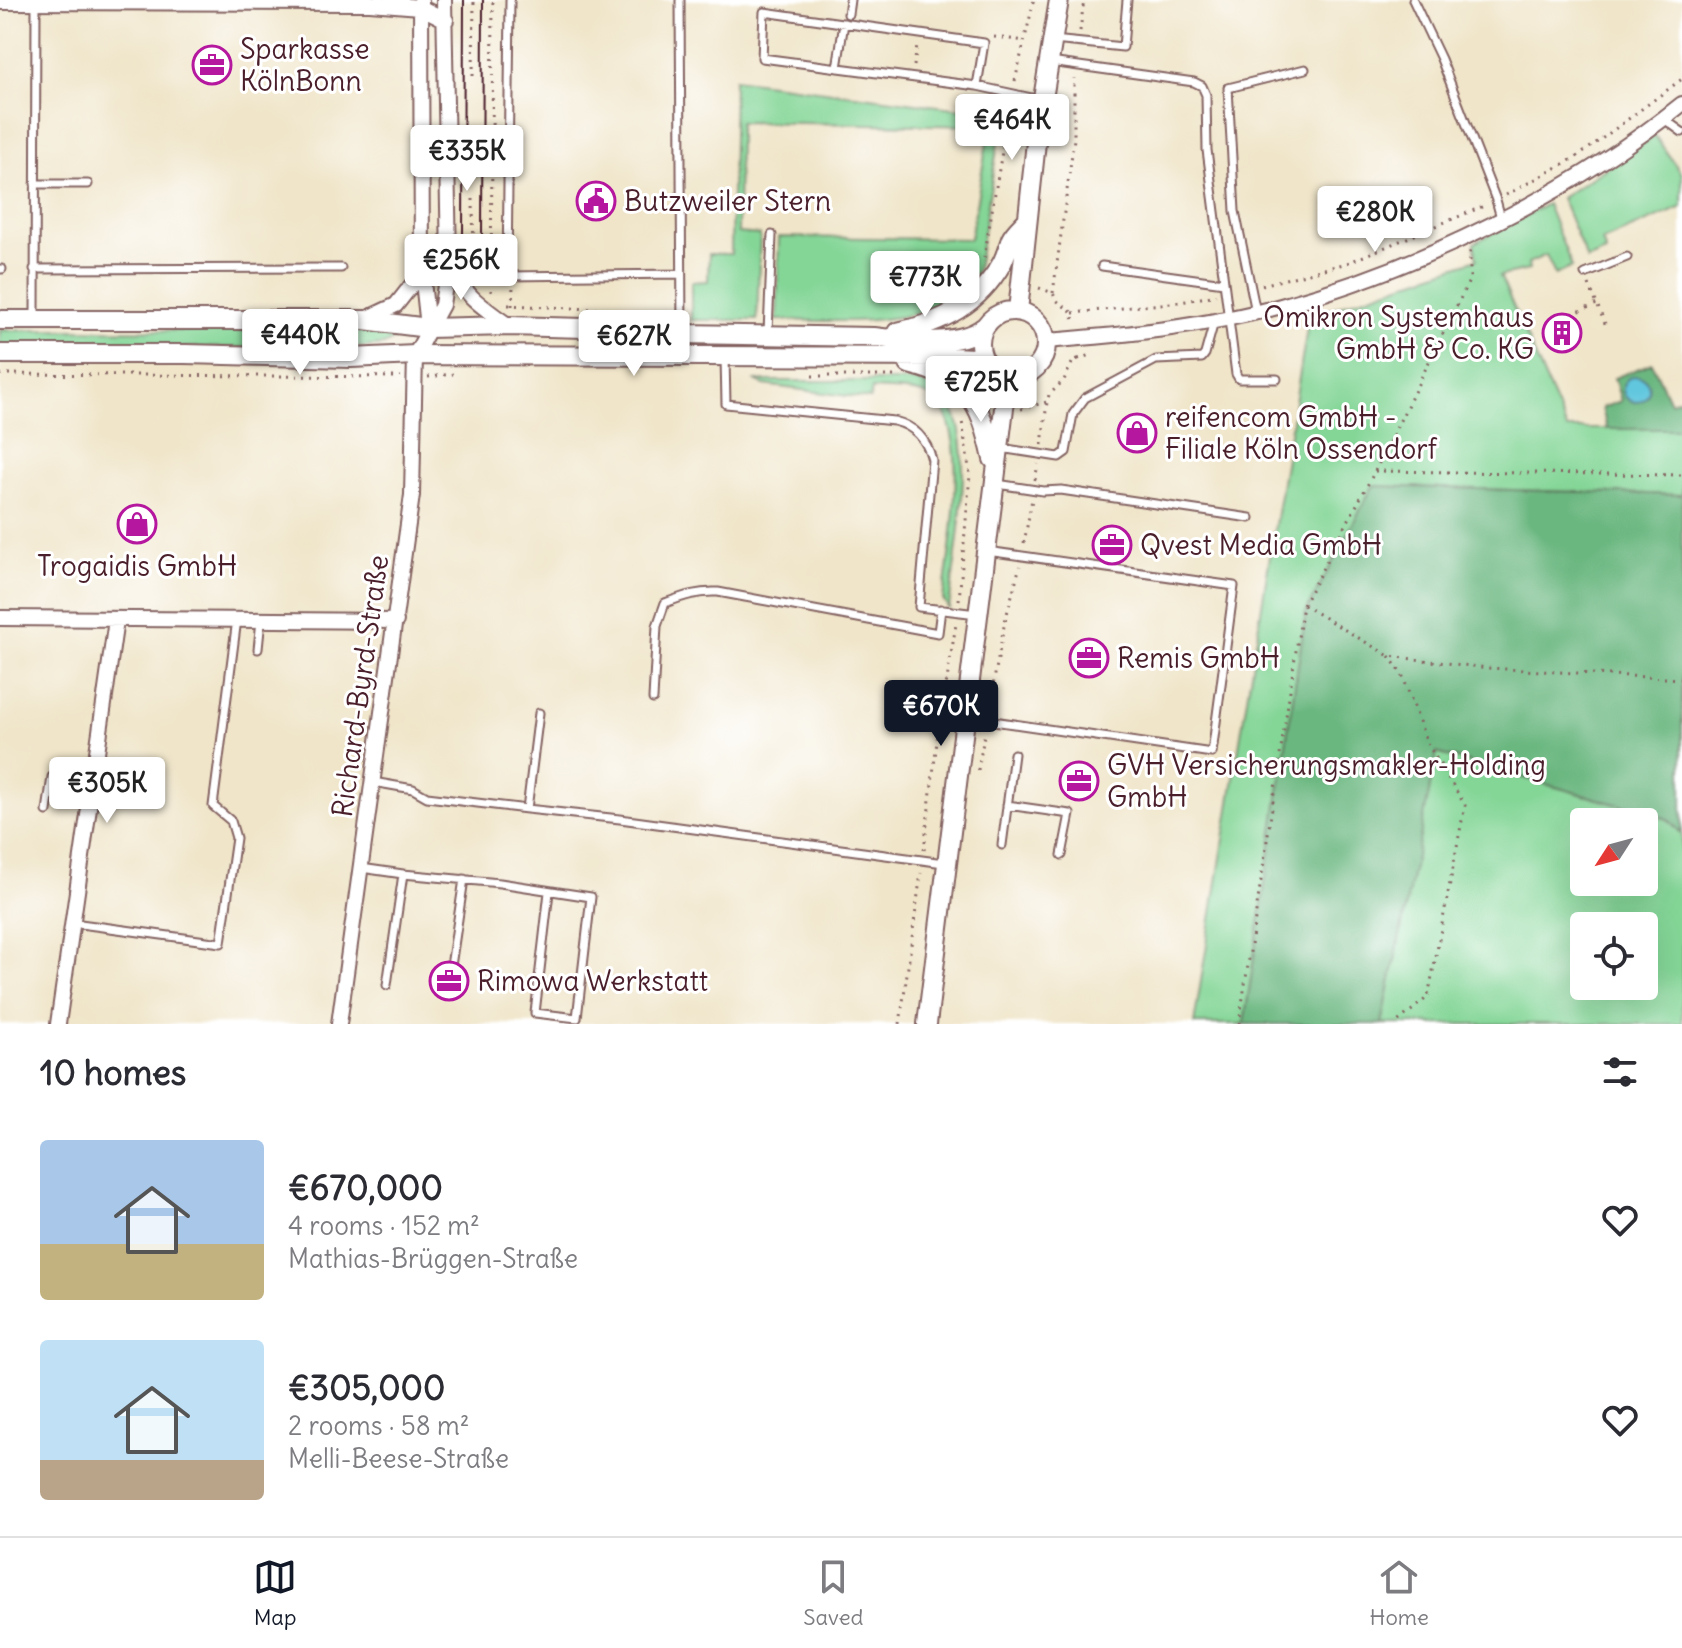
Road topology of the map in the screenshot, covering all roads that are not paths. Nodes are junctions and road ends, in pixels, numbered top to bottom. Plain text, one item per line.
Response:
1 (444, 0) edge
2 (510, 0) edge
3 (680, 0) edge
4 (850, 0) edge
5 (1059, 0) edge
6 (1127, 0) edge
7 (1413, 0) edge
8 (129, 1) edge
9 (0, 2) edge
10 (36, 2) edge
11 (420, 4) edge
12 (848, 14) dead end
13 (446, 20) junction
14 (844, 23) junction
15 (1053, 40) junction
16 (1050, 62) junction
17 (837, 68) junction
18 (1305, 69) dead end
19 (977, 86) junction
20 (1043, 100) junction
21 (1682, 104) edge
22 (1664, 119) junction
23 (1682, 132) edge
24 (35, 184) junction
25 (88, 184) dead end
26 (1501, 218) junction
27 (1027, 220) junction
28 (772, 235) dead end
29 (1627, 257) dead end
30 (449, 259) junction
31 (1102, 266) dead end
32 (341, 268) dead end
33 (34, 269) junction
34 (422, 272) junction
35 (681, 274) junction
36 (1585, 274) road end
37 (1224, 283) junction
38 (1018, 311) junction
39 (1256, 312) junction
40 (1222, 318) junction
41 (0, 320) edge
42 (35, 320) junction
43 (364, 320) junction
44 (509, 326) junction
45 (984, 327) junction
46 (428, 328) junction
47 (682, 334) junction
48 (768, 336) junction
49 (874, 337) junction
50 (1046, 341) junction
51 (0, 354) edge
52 (415, 355) junction
53 (852, 356) junction
54 (725, 357) junction
55 (985, 362) junction
56 (1008, 376) junction
57 (1277, 379) dead end
58 (999, 448) junction
59 (995, 480) junction
60 (1250, 518) dead end
61 (987, 551) junction
62 (941, 609) junction
63 (980, 614) junction
64 (0, 618) edge
65 (237, 619) junction
66 (116, 620) junction
67 (261, 620) junction
68 (396, 621) junction
69 (258, 649) dead end
70 (653, 699) dead end
71 (539, 713) dead end
72 (966, 717) junction
73 (1014, 754) dead end
74 (373, 782) junction
75 (94, 783) junction
76 (1007, 805) junction
77 (527, 809) junction
78 (47, 811) dead end
79 (1002, 845) dead end
80 (1062, 855) dead end
81 (946, 863) junction
82 (361, 868) junction
83 (403, 874) junction
84 (464, 879) junction
85 (549, 892) junction
86 (73, 923) junction
87 (451, 966) dead end
88 (387, 985) dead end
89 (58, 1024) edge
90 (339, 1024) edge
91 (927, 1024) edge

1 - 13 street
2 - 35 lane
3 - 35 lane
4 - 12 lane
5 - 15 street
6 - 15 lane
7 - 26 lane
8 - 10 street
8 - 11 street
9 - 10 street
10 - 24 lane
11 - 13 street
11 - 34 street
13 - 30 street
14 - 17 lane
14 - 17 lane
14 - 19 lane
15 - 16 street
16 - 20 street
16 - 37 lane
17 - 19 lane
18 - 39 lane
19 - 20 lane
20 - 27 street
21 - 22 street
22 - 23 lane
22 - 26 street
24 - 25 lane
24 - 33 lane
26 - 39 street
27 - 38 street
27 - 49 street
28 - 48 lane
29 - 36 lane
30 - 44 street
30 - 46 street
31 - 37 lane
32 - 33 lane
33 - 42 lane
34 - 43 street
34 - 46 street
35 - 47 lane
37 - 40 lane
38 - 45 street
38 - 50 street
39 - 40 street
40 - 50 street
40 - 57 lane
40 - 58 lane
41 - 42 street
42 - 43 street
43 - 46 street
44 - 46 street
44 - 47 street
45 - 49 street
45 - 55 street
46 - 52 street
47 - 48 street
48 - 49 street
50 - 56 street
51 - 52 street
52 - 54 street
52 - 68 street, Richard-Byrd-Straße
53 - 54 street
53 - 55 street
53 - 59 street
54 - 62 lane
55 - 56 street
56 - 58 street
58 - 59 street
59 - 60 lane
59 - 61 street
61 - 63 street
61 - 72 lane
62 - 63 lane
62 - 70 lane
63 - 72 street
64 - 66 street
65 - 66 street
65 - 67 street
65 - 86 lane
66 - 75 street
67 - 68 street
67 - 69 lane
68 - 74 street, Richard-Byrd-Straße
71 - 77 lane
72 - 81 street
73 - 76 lane
74 - 77 lane
74 - 82 street, Richard-Byrd-Straße
75 - 78 lane
75 - 86 street
76 - 79 lane
76 - 80 lane
77 - 81 lane
81 - 91 street
82 - 83 lane
82 - 90 street, Richard-Byrd-Straße
83 - 84 lane
83 - 88 lane
84 - 85 lane
84 - 87 lane
85 - 85 lane
86 - 89 street

